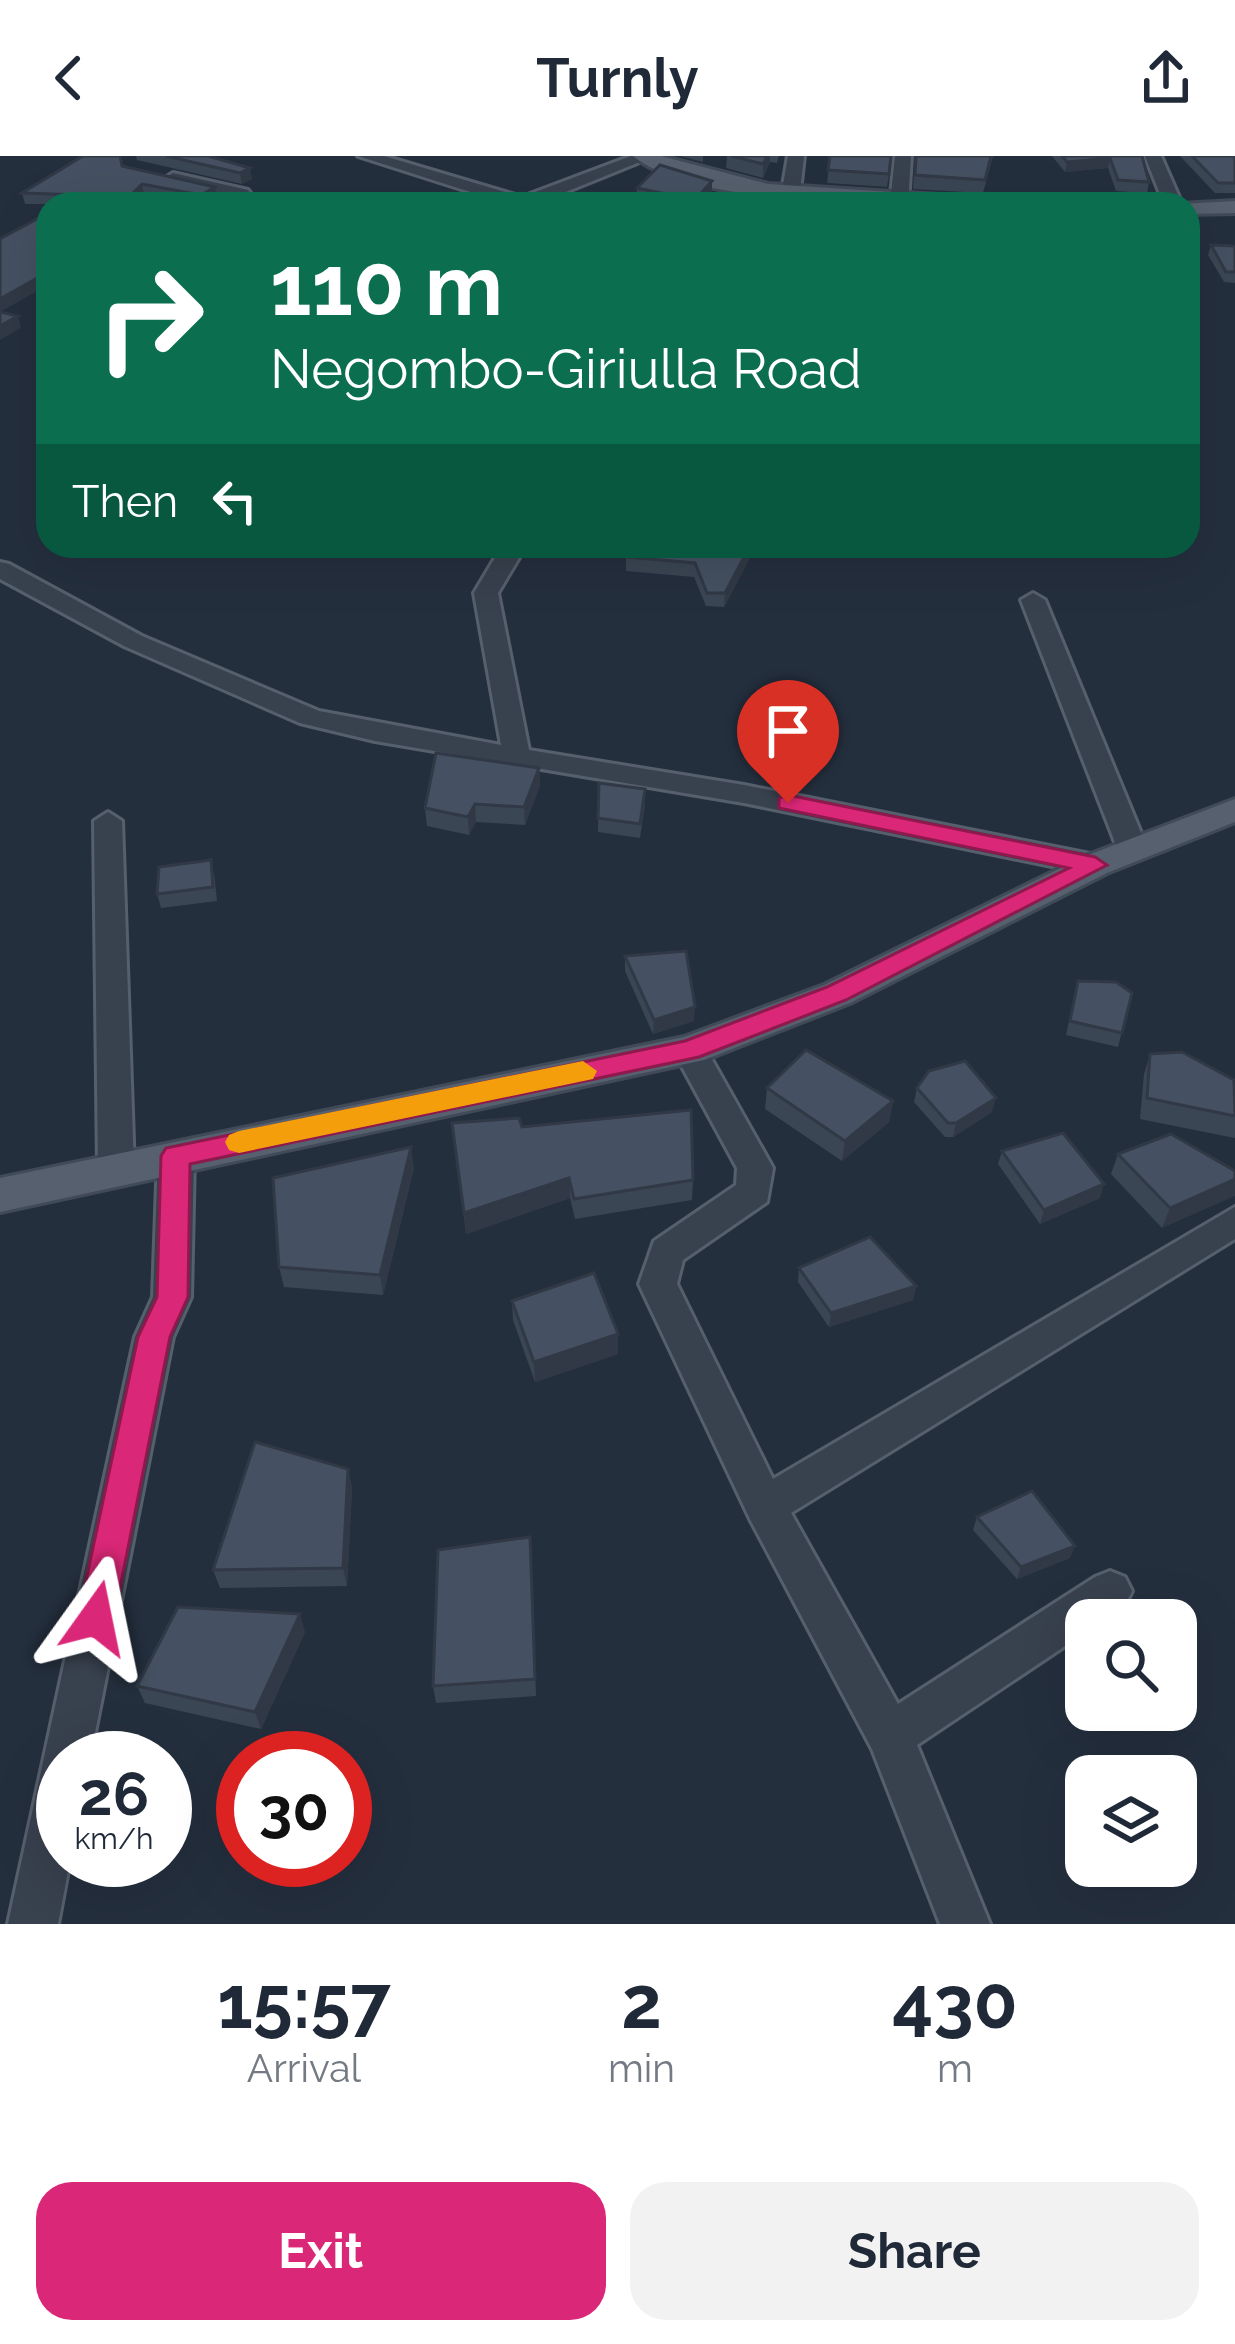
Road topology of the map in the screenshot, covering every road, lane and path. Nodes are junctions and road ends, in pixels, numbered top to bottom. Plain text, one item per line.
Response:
1 (366, 156) edge
2 (644, 156) edge
3 (796, 156) edge
4 (903, 156) edge
5 (1153, 156) edge
6 (152, 173) edge
7 (759, 189) junction
8 (791, 191) junction
9 (233, 192) edge
10 (485, 192) edge
11 (551, 192) edge
12 (754, 192) edge
13 (802, 192) edge
14 (901, 192) edge
15 (1168, 192) edge
16 (1235, 207) edge
17 (1200, 208) edge
18 (507, 558) edge
19 (4, 577) edge
20 (1033, 601) dead end
21 (516, 753) junction
22 (1235, 810) edge
23 (108, 821) dead end
24 (1133, 850) junction
25 (1095, 865) junction
26 (690, 1050) junction
27 (176, 1156) junction
28 (116, 1170) junction
29 (0, 1195) edge
30 (1235, 1221) edge
31 (765, 1506) junction
32 (1110, 1591) dead end
33 (74, 1731) edge
34 (890, 1736) junction
35 (41, 1887) edge
36 (33, 1924) edge
37 (965, 1924) edge

1 - 10 street
2 - 7 main road
2 - 11 street
3 - 8 street
4 - 14 street
5 - 15 street
6 - 9 street
7 - 8 main road
7 - 12 street
8 - 13 main road
16 - 17 main road
18 - 21 street
19 - 21 street
20 - 24 street
21 - 25 street
22 - 24 main road
23 - 28 street
24 - 25 main road
25 - 26 main road
26 - 27 main road
26 - 31 street
27 - 28 main road
27 - 33 street
28 - 29 main road
30 - 31 street
31 - 34 street
32 - 34 street
34 - 37 street
35 - 36 street

